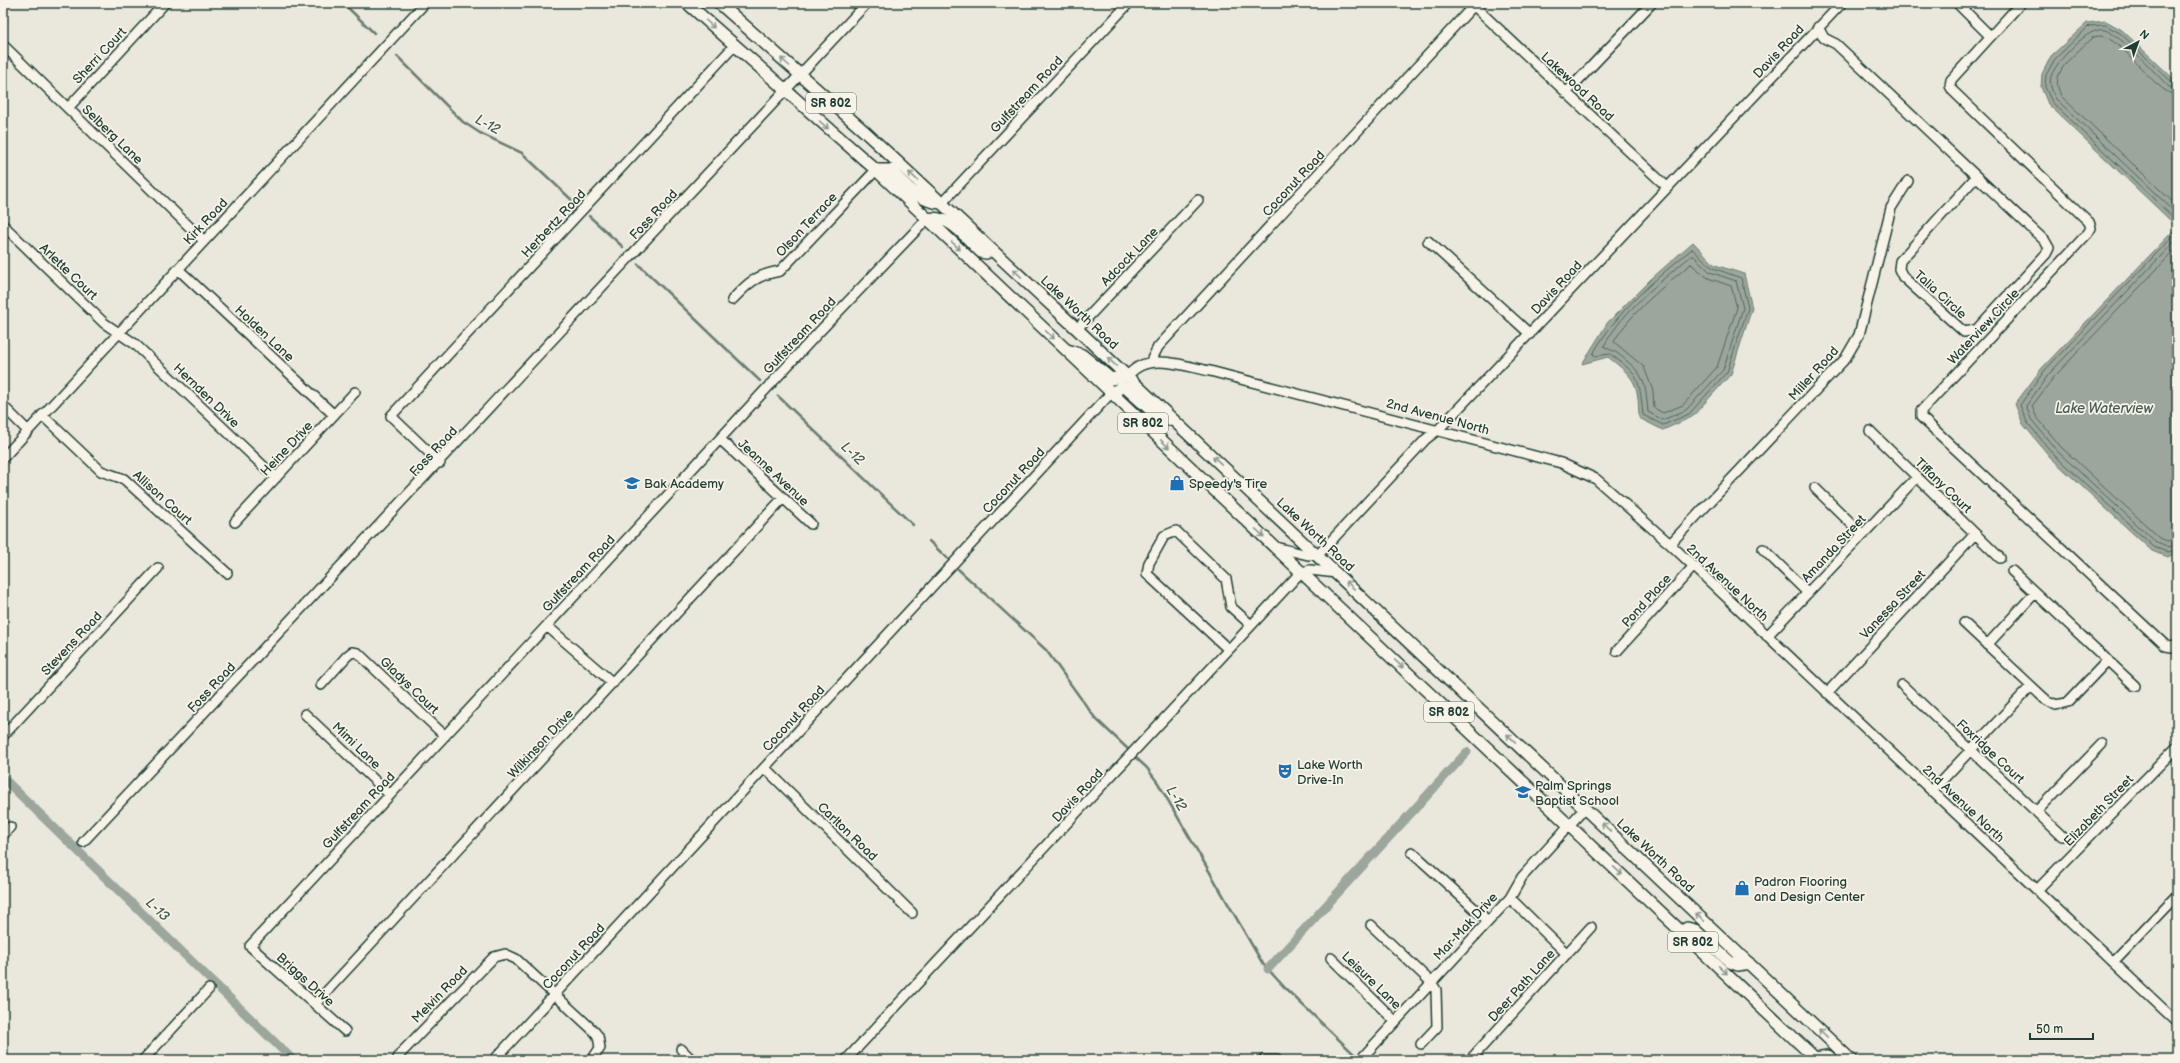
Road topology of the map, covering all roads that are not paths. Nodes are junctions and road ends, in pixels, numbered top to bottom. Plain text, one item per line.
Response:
1 (165, 3) edge
2 (425, 3) edge
3 (687, 3) edge
4 (719, 3) edge
5 (867, 3) edge
6 (1129, 3) edge
7 (1842, 3) edge
8 (1957, 3) edge
9 (2021, 3) edge
10 (2173, 3) edge
11 (1474, 4) edge
12 (1651, 4) edge
13 (2177, 7) edge
14 (1818, 27) junction
15 (1990, 36) junction
16 (3, 45) edge
17 (734, 46) junction
18 (799, 76) junction
19 (784, 90) junction
20 (1566, 93) junction
21 (68, 108) junction
22 (876, 170) junction
23 (1976, 177) junction
24 (1908, 181) dead end
25 (1667, 187) junction
26 (1198, 200) dead end
27 (942, 203) junction
28 (927, 219) junction
29 (3, 225) edge
30 (204, 241) junction
31 (1428, 241) dead end
32 (992, 250) junction
33 (178, 269) junction
34 (732, 300) dead end
35 (1077, 329) junction
36 (119, 333) junction
37 (1530, 334) junction
38 (1065, 349) junction
39 (1150, 363) junction
40 (1127, 376) junction
41 (355, 392) dead end
42 (1111, 393) junction
43 (3, 406) edge
44 (42, 416) junction
45 (334, 416) junction
46 (1178, 424) junction
47 (1439, 430) junction
48 (28, 431) junction
49 (1870, 431) dead end
50 (720, 439) junction
51 (3, 458) edge
52 (440, 462) junction
53 (276, 478) junction
54 (1917, 478) junction
55 (1816, 488) dead end
56 (783, 498) junction
57 (235, 522) dead end
58 (811, 524) dead end
59 (1975, 534) junction
60 (1863, 535) junction
61 (1670, 544) junction
62 (1275, 547) junction
63 (1763, 549) dead end
64 (1318, 555) junction
65 (2000, 558) dead end
66 (1693, 567) junction
67 (158, 568) dead end
68 (1301, 572) junction
69 (2012, 572) dead end
70 (227, 573) dead end
71 (1337, 573) junction
72 (1808, 593) junction
73 (2035, 593) junction
74 (1964, 623) dead end
75 (1251, 625) junction
76 (547, 626) junction
77 (1767, 636) junction
78 (1987, 645) junction
79 (2177, 645) edge
80 (1228, 649) junction
81 (1617, 651) dead end
82 (2108, 660) junction
83 (613, 683) junction
84 (321, 685) dead end
85 (1902, 685) dead end
86 (2031, 686) junction
87 (2135, 686) dead end
88 (1827, 693) junction
89 (305, 714) dead end
90 (3, 736) edge
91 (444, 736) junction
92 (2102, 744) dead end
93 (2177, 747) edge
94 (1971, 750) junction
95 (765, 768) junction
96 (1932, 791) junction
97 (390, 795) junction
98 (1585, 808) junction
99 (2037, 811) junction
100 (1569, 825) junction
101 (10, 827) dead end
102 (3, 834) edge
103 (2062, 836) dead end
104 (83, 842) dead end
105 (1412, 852) dead end
106 (2037, 890) junction
107 (2177, 895) edge
108 (1510, 898) junction
109 (912, 913) dead end
110 (1487, 920) junction
111 (1370, 925) dead end
112 (1591, 927) dead end
113 (1682, 932) junction
114 (250, 946) joint
115 (1567, 954) junction
116 (1331, 958) dead end
117 (2113, 962) junction
118 (1749, 963) junction
119 (1431, 982) junction
120 (209, 989) dead end
121 (554, 994) junction
122 (315, 1004) junction
123 (1396, 1021) junction
124 (2177, 1022) edge
125 (345, 1031) dead end
126 (1421, 1044) dead end
127 (681, 1050) dead end
128 (1816, 1059) edge
129 (143, 1060) edge
130 (397, 1060) edge
131 (494, 1060) edge
132 (592, 1060) edge
133 (692, 1060) edge
134 (846, 1060) edge
135 (1263, 1060) edge
136 (1277, 1060) edge
137 (1360, 1060) edge
138 (1470, 1060) edge
139 (1832, 1060) edge
140 (1851, 1060) edge

1 - 21 street, Sherri Court
2 - 30 street, Kirk Road
3 -> 17 main road, SR 802
18 -> 4 main road, Lake Worth Road / SR 802
5 - 18 street, Foss Road
6 - 27 street, Gulfstream Road
7 - 14 street, Davis Road
8 - 15 street
9 - 15 street, Waterview Circle
10 - 13 street
11 - 20 street, Lakewood Road
11 - 39 street, Coconut Road
12 - 20 street
14 - 23 street, Talia Circle
14 - 25 street, Davis Road
15 - 79 street, Waterview Circle
16 - 21 street, Selberg Lane
17 - 19 main road, SR 802
17 - 52 street, Herbertz Road
18 - 19 street, Foss Road
27 -> 18 main road, Lake Worth Road / SR 802
19 -> 22 main road, SR 802
19 - 52 street, Foss Road
20 - 25 street, Lakewood Road
21 - 30 street, Selberg Lane
22 - 27 main road
22 - 28 main road, SR 802
22 - 34 street, Olson Terrace
23 - 23 street, Talia Circle
24 - 61 street, Miller Road
25 - 37 street, Davis Road
26 - 35 street, Adcock Lane
27 - 32 main road, Lake Worth Road / SR 802
28 - 32 main road
28 -> 38 main road, SR 802
28 - 50 street, Gulfstream Road
29 - 36 street, Arlette Court
30 - 33 street, Kirk Road
31 - 37 street
35 -> 32 main road, Lake Worth Road / SR 802
33 - 36 street, Kirk Road
33 - 45 street, Holden Lane
40 -> 35 main road, Lake Worth Road / SR 802
36 - 44 street, Kirk Road
36 - 53 street, Hernden Drive
37 - 47 street, Davis Road
38 - 40 main road
38 - 42 main road, SR 802
39 - 40 street
39 - 47 street, 2nd Avenue North
40 - 46 main road, Lake Worth Road / SR 802
41 - 45 street, Heine Drive
42 - 46 main road
42 -> 62 main road, SR 802
42 - 95 street, Coconut Road
43 - 48 street
44 - 48 street, Kirk Road
44 - 70 street, Allison Court
45 - 53 street, Heine Drive
64 -> 46 main road, Lake Worth Road / SR 802
47 - 61 street, 2nd Avenue North
47 - 64 street, Davis Road
48 - 51 street, Kirk Road
49 - 54 street, Tiffany Court
50 - 56 street, Jeanne Avenue
50 - 76 street, Gulfstream Road
52 - 104 street, Foss Road
53 - 57 street, Heine Drive
54 - 59 street, Tiffany Court
54 - 60 street, Amanda Street
55 - 60 street
56 - 58 street, Jeanne Avenue
56 - 83 street, Wilkinson Drive
59 - 65 street, Tiffany Court
59 - 88 street, Vanessa Street
60 - 72 street, Amanda Street
61 - 66 street, 2nd Avenue North
62 - 64 street
62 - 68 main road, SR 802
63 - 72 street
64 - 71 main road, Lake Worth Road / SR 802
66 - 77 street, 2nd Avenue North
66 - 81 street, Pond Place
67 - 90 street, Stevens Road
68 - 71 street
68 - 75 street, Davis Road
68 -> 100 main road, SR 802
69 - 73 street
98 -> 71 main road, Lake Worth Road / SR 802
72 - 77 street, Amanda Street
73 - 78 street
73 - 82 street
74 - 78 street
75 - 80 street, Davis Road
75 - 80 street
76 - 83 street
76 - 91 street, Gulfstream Road
77 - 88 street, 2nd Avenue North
78 - 86 street
80 - 134 street, Davis Road
82 - 86 street
82 - 87 street
83 - 122 street, Wilkinson Drive
84 - 91 street, Gladys Court
85 - 94 street, Foxridge Court
86 - 94 street
88 - 96 street, 2nd Avenue North
89 - 97 street, Mimi Lane
91 - 97 street, Gulfstream Road
92 - 99 street
93 - 106 street, Elizabeth Street
94 - 96 street
94 - 99 street, Foxridge Court
95 - 109 street, Carlton Road
95 - 121 street, Coconut Road
96 - 106 street, 2nd Avenue North
97 - 114 street, Gulfstream Road
98 - 100 street, Mar-Mak Drive
118 -> 98 main road, Lake Worth Road / SR 802
99 - 103 street, Foxridge Court
100 - 108 street, Mar-Mak Drive
100 -> 113 main road, SR 802
101 - 102 street
105 - 110 street
106 - 117 street, 2nd Avenue North
107 - 117 street
108 - 110 street, Mar-Mak Drive
108 - 115 street
110 - 119 street, Mar-Mak Drive
111 - 119 street
112 - 115 street, Deer Path Lane
113 - 118 main road
113 -> 128 main road, SR 802
114 - 122 street, Briggs Drive
115 - 138 street, Deer Path Lane
116 - 123 street, Leisure Lane
117 - 124 street, 2nd Avenue North
140 -> 118 main road, Lake Worth Road / SR 802
119 - 123 street, Mar-Mak Drive
119 - 126 street
120 - 129 street
121 - 130 street, Melvin Road
121 - 131 street, Coconut Road
121 - 132 street
122 - 125 street, Briggs Drive
123 - 137 street, Mar-Mak Drive
127 - 133 street
128 - 139 main road
135 - 136 street

